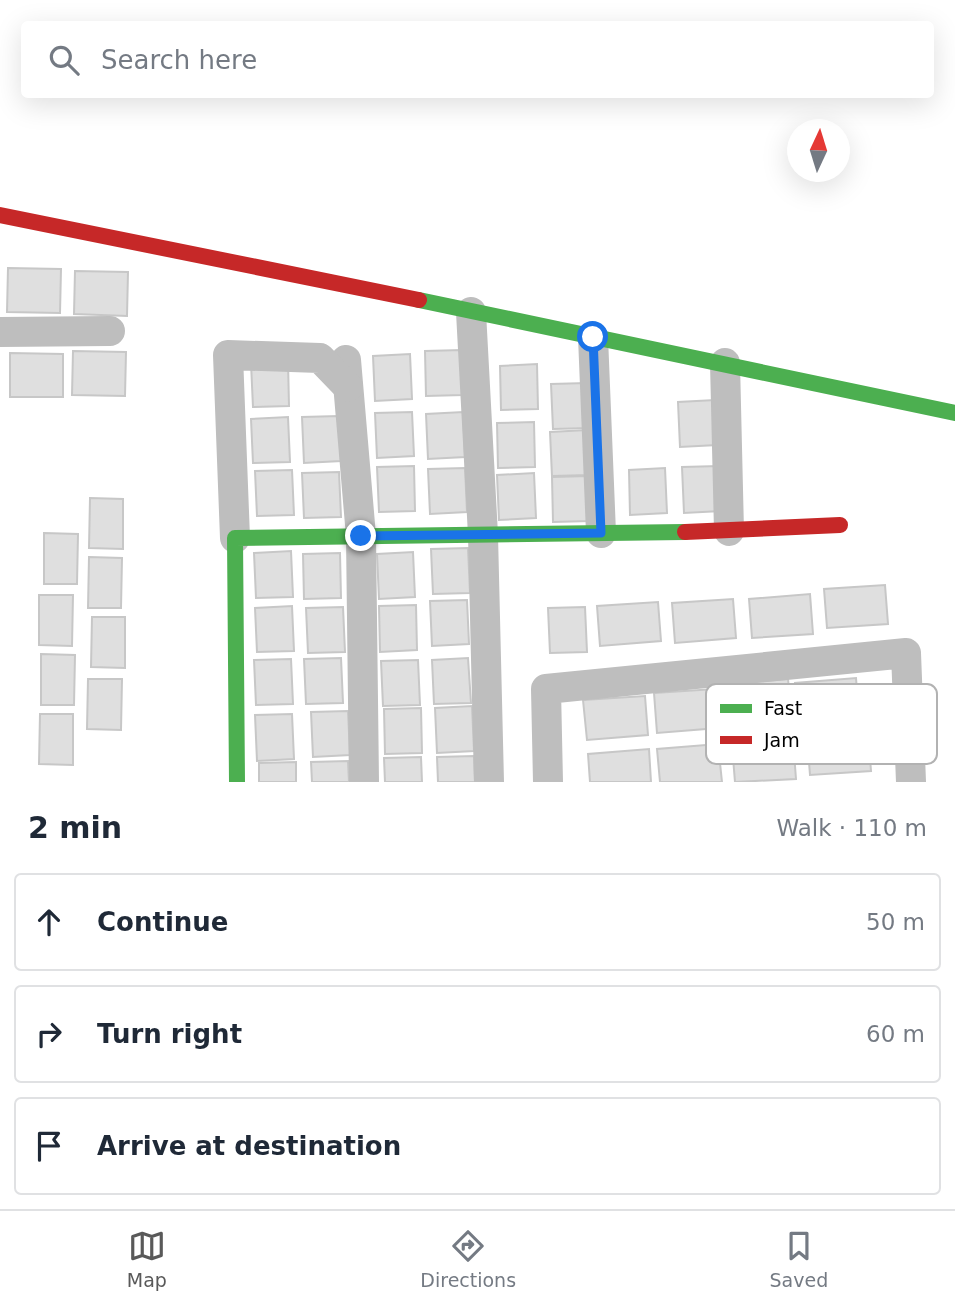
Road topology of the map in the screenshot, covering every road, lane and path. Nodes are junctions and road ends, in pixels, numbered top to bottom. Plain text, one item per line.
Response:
1 (0, 215) edge
2 (471, 312) junction
3 (110, 331) dead end
4 (0, 332) edge
5 (593, 337) junction
6 (725, 363) junction
7 (955, 413) edge
8 (839, 525) dead end
9 (729, 531) junction
10 (601, 533) junction
11 (483, 534) junction
12 (361, 536) junction
13 (235, 538) junction
14 (907, 684) edge
15 (910, 764) edge
16 (237, 782) edge
17 (364, 782) edge
18 (489, 782) edge
19 (548, 782) edge
20 (911, 782) edge

1 - 2 street
2 - 5 street
2 - 11 street
3 - 4 street
5 - 6 street
5 - 10 street
6 - 7 street
6 - 9 street
8 - 9 street
9 - 10 street
10 - 11 street
11 - 12 street
11 - 18 street
12 - 13 street
12 - 13 street
12 - 17 street
13 - 16 street
14 - 19 street
15 - 20 street

